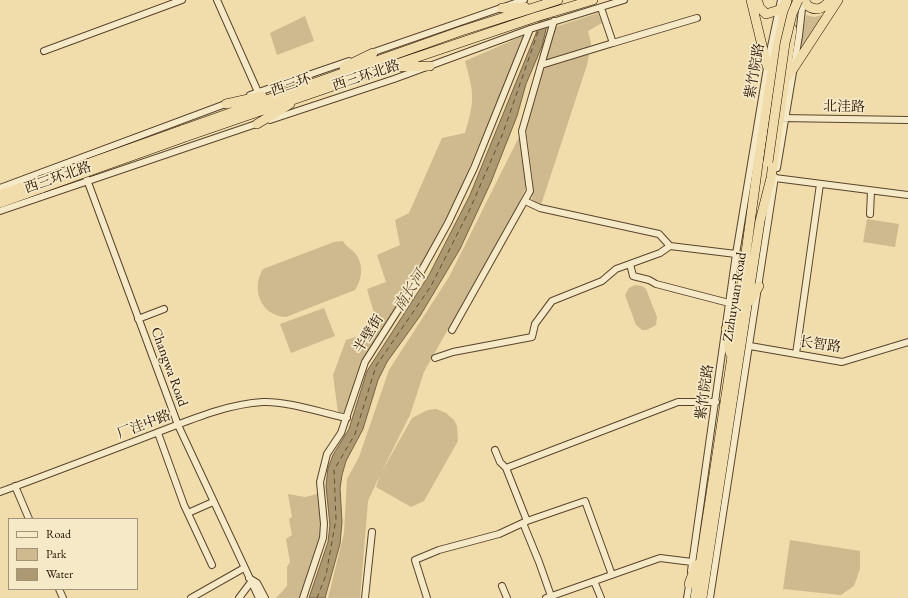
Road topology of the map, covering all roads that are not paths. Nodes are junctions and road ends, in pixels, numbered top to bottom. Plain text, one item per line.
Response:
1 (182, 0) edge
2 (217, 0) edge
3 (524, 0) edge
4 (558, 0) edge
5 (578, 0) edge
6 (593, 0) edge
7 (624, 0) edge
8 (751, 0) edge
9 (757, 0) edge
10 (791, 0) edge
11 (804, 0) edge
12 (830, 0) edge
13 (838, 0) edge
14 (539, 6) junction
15 (502, 8) junction
16 (601, 8) junction
17 (779, 10) junction
18 (553, 16) junction
19 (697, 18) dead end
20 (532, 28) junction
21 (613, 43) junction
22 (44, 51) dead end
23 (372, 53) junction
24 (541, 65) junction
25 (388, 66) junction
26 (430, 66) junction
27 (767, 66) junction
28 (793, 69) junction
29 (785, 79) junction
30 (315, 83) junction
31 (297, 89) junction
32 (258, 92) junction
33 (309, 93) junction
34 (226, 104) junction
35 (766, 110) junction
36 (782, 118) junction
37 (908, 120) edge
38 (257, 124) junction
39 (184, 134) junction
40 (755, 139) junction
41 (79, 158) junction
42 (763, 162) junction
43 (773, 178) junction
44 (87, 181) junction
45 (820, 184) junction
46 (0, 188) edge
47 (871, 191) junction
48 (0, 195) edge
49 (772, 195) joint
50 (908, 195) edge
51 (525, 201) junction
52 (0, 203) edge
53 (0, 211) edge
54 (870, 214) dead end
55 (756, 220) junction
56 (670, 246) junction
57 (736, 254) junction
58 (630, 264) junction
59 (760, 286) junction
60 (730, 303) junction
61 (747, 306) junction
62 (164, 309) dead end
63 (138, 319) junction
64 (726, 329) junction
65 (452, 330) dead end
66 (908, 342) edge
67 (750, 346) junction
68 (796, 354) junction
69 (435, 358) dead end
70 (731, 363) junction
71 (716, 402) junction
72 (347, 418) junction
73 (178, 425) junction
74 (158, 433) junction
75 (495, 450) dead end
76 (506, 468) junction
77 (15, 486) junction
78 (0, 492) edge
79 (213, 502) junction
80 (188, 513) junction
81 (29, 518) edge
82 (525, 522) junction
83 (372, 532) dead end
84 (692, 562) junction
85 (212, 565) dead end
86 (244, 568) junction
87 (612, 575) junction
88 (250, 580) junction
89 (594, 581) junction
90 (693, 584) junction
91 (502, 586) dead end
92 (548, 597) edge
93 (191, 598) edge
94 (239, 598) edge
95 (259, 598) edge
96 (265, 598) edge
97 (303, 598) edge
98 (365, 598) edge
99 (427, 598) edge
100 (507, 598) edge
101 (601, 598) edge
102 (687, 598) edge
103 (695, 598) edge
104 (702, 598) edge
105 (710, 598) edge

1 - 22 street
2 - 32 street
3 - 15 street, 西三环北路
4 - 14 highway, 西三环
5 - 18 highway
6 - 18 highway, 西三环
7 - 16 street, 西三环北路
8 - 27 highway
9 - 17 highway
10 - 17 highway
10 - 29 highway, Zizhuyuan Road
10 - 35 highway
10 - 42 highway, bridge
11 - 12 highway
11 - 28 street
13 - 28 highway
14 - 15 highway
14 - 30 highway, 西三环
15 - 23 street, 西三环北路
16 - 18 street, 西三环北路
16 - 21 street
17 - 27 street, 紫竹院路
18 - 20 street, 西三环北路
18 - 24 street
18 - 25 highway, 西三环
19 - 21 street
20 - 26 street, 西三环北路
20 - 72 street, 半壁街
21 - 24 street
23 - 30 highway
23 - 32 street, 西三环北路
24 - 51 street
25 - 26 highway
25 - 33 highway, 西三环
26 - 38 street, 西三环北路
27 - 40 street, 紫竹院路
28 - 29 highway
28 - 36 street
29 - 36 highway, Zizhuyuan Road
30 - 31 highway, 西三环
31 - 34 highway
31 - 39 highway, 西三环
32 - 34 street, 西三环北路
33 - 38 highway
33 - 39 highway, 西三环
34 - 41 street, 西三环北路
35 - 40 highway
35 - 42 highway
36 - 37 street, 北洼路
36 - 43 highway, Zizhuyuan Road
38 - 44 street, 西三环北路
39 - 48 highway, 西三环, bridge
39 - 52 highway, 西三环, bridge
40 - 42 highway
40 - 57 street, 紫竹院路
41 - 44 street, Changwa Road
41 - 46 street, 西三环北路
42 - 55 highway
43 - 45 street
43 - 49 highway
43 - 55 highway, Zizhuyuan Road
44 - 53 street, 西三环北路
44 - 63 street, Changwa Road
45 - 47 street
45 - 68 street
47 - 50 street
47 - 54 street
49 - 59 street
51 - 56 street
51 - 65 street
55 - 61 highway, Zizhuyuan Road
55 - 70 highway, Zizhuyuan Road
56 - 57 street
56 - 58 street
57 - 60 street, 紫竹院路
58 - 60 street
58 - 69 street
59 - 61 highway
59 - 67 street
60 - 64 street, 紫竹院路
61 - 104 highway, Zizhuyuan Road
62 - 63 street
63 - 73 street, Changwa Road
64 - 70 highway
64 - 71 street, 紫竹院路
66 - 68 street, 长智路
67 - 68 street, 长智路
67 - 105 street
70 - 90 highway, Zizhuyuan Road
71 - 76 street
71 - 84 street, 紫竹院路
72 - 73 street, 厂洼中路
72 - 97 street, 半壁街
73 - 74 street, 厂洼中路
73 - 79 street, Changwa Road
74 - 77 street, 厂洼中路
74 - 80 street
75 - 76 street
76 - 82 street
77 - 78 street, 厂洼中路
77 - 81 street
79 - 80 street
79 - 86 street, Changwa Road
80 - 85 street
82 - 87 street
82 - 92 street
82 - 99 street
83 - 98 street
84 - 87 street
84 - 90 street, 紫竹院路
86 - 88 street, Changwa Road
86 - 93 street
87 - 89 street
88 - 94 street
88 - 95 street, Changwa Road
88 - 96 street
89 - 92 street
89 - 101 street
90 - 102 street, 紫竹院路
90 - 103 highway, Zizhuyuan Road
91 - 100 street

